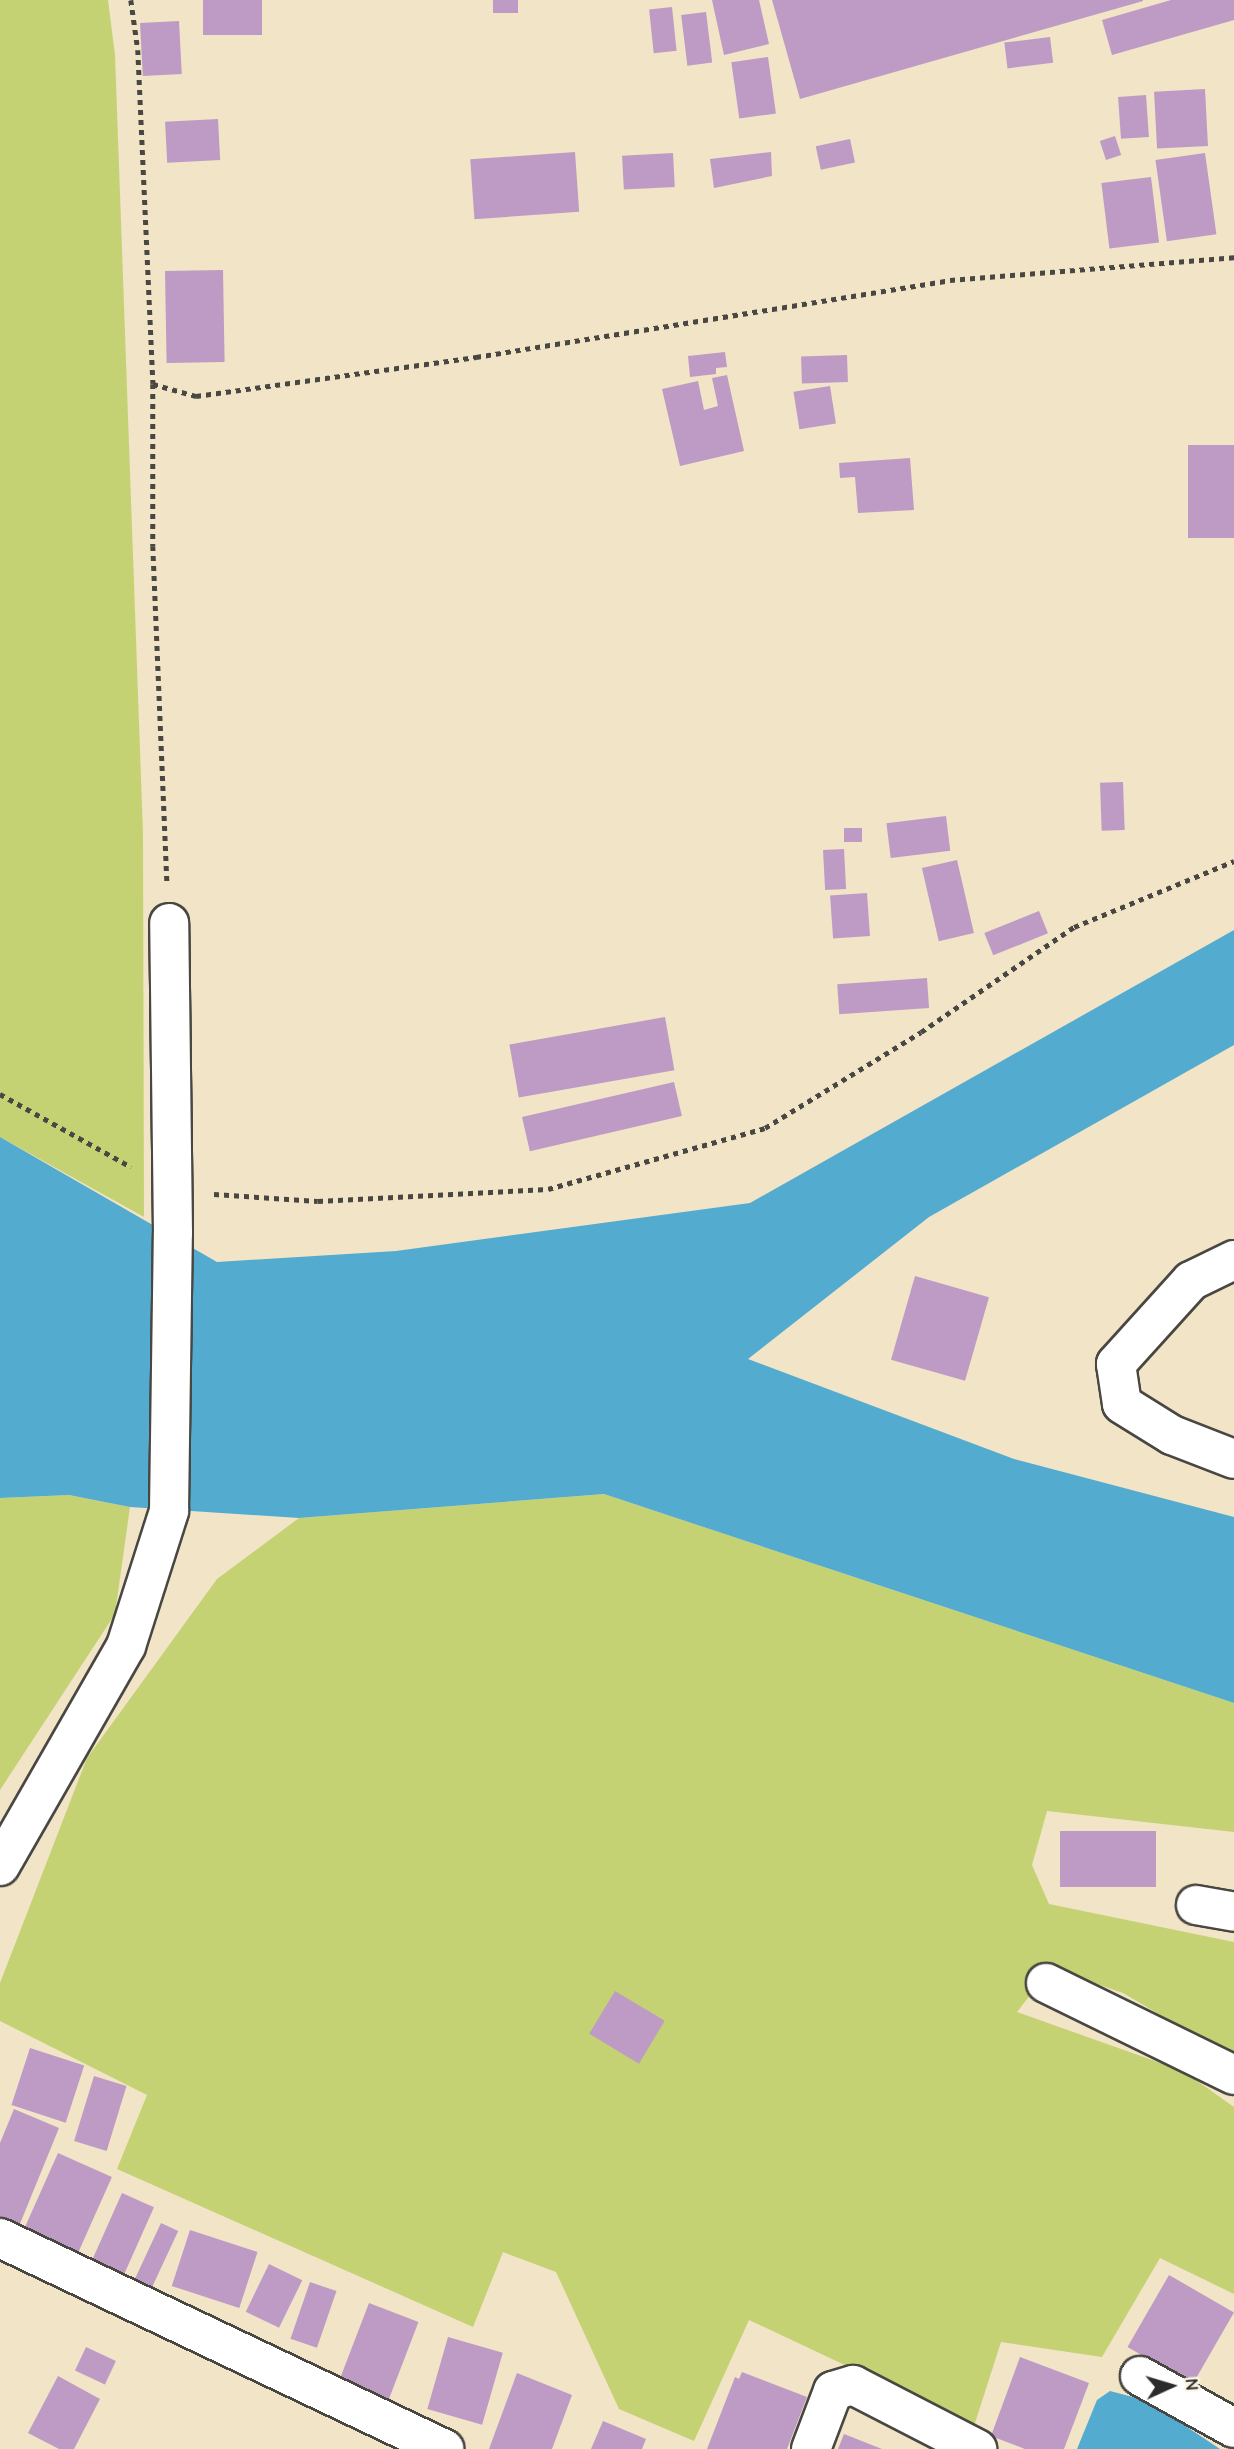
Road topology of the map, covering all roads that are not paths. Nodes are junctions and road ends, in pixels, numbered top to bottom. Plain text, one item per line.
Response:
1 (169, 923) road end
2 (1234, 1260) edge
3 (1234, 1459) edge
4 (0, 1866) edge
5 (1196, 1905) dead end
6 (1234, 1912) edge
7 (1046, 1983) dead end
8 (1234, 2075) edge
9 (0, 2238) edge
10 (1140, 2376) dead end
11 (1234, 2428) edge
12 (445, 2449) edge
13 (811, 2449) edge
14 (977, 2449) edge

1 - 4 street
2 - 3 street
5 - 6 street
7 - 8 street
9 - 12 street
10 - 11 street
13 - 14 street

